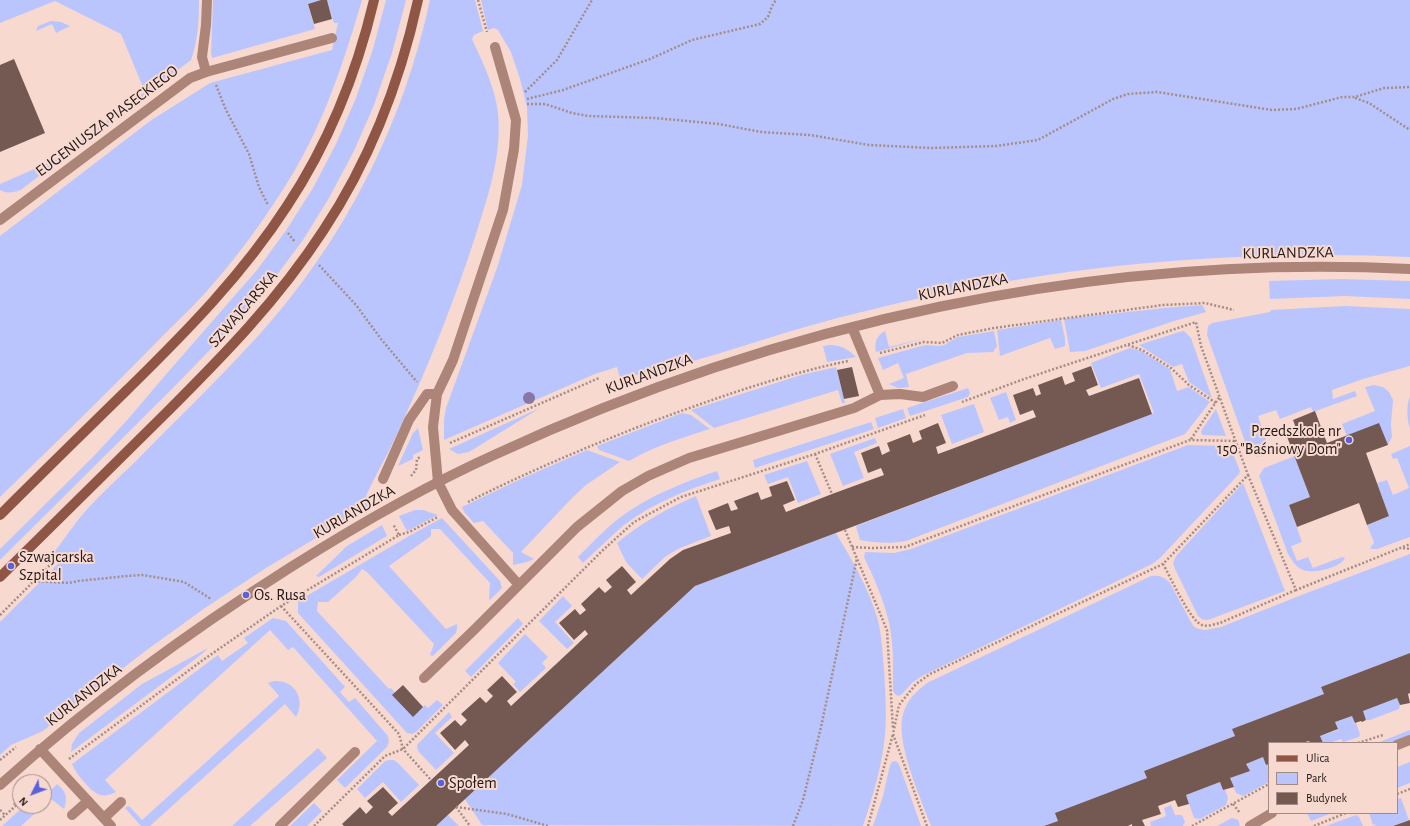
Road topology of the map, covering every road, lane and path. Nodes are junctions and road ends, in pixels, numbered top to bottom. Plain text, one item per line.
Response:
1 (207, 0) edge
2 (374, 0) edge
3 (418, 0) edge
4 (478, 0) edge
5 (592, 0) edge
6 (776, 0) edge
7 (332, 38) dead end
8 (494, 47) joint
9 (206, 72) junction
10 (1410, 88) edge
11 (1355, 97) junction
12 (511, 104) junction
13 (1410, 130) edge
14 (0, 220) edge
15 (278, 220) junction
16 (308, 254) junction
17 (1410, 269) edge
18 (1234, 310) dead end
19 (852, 327) junction
20 (1127, 345) junction
21 (865, 358) junction
22 (599, 378) dead end
23 (953, 386) dead end
24 (432, 394) junction
25 (880, 394) junction
26 (1220, 396) junction
27 (956, 403) dead end
28 (1216, 403) junction
29 (927, 414) dead end
30 (1190, 440) junction
31 (1236, 441) junction
32 (435, 450) junction
33 (815, 454) junction
34 (1248, 474) junction
35 (410, 478) dead end
36 (383, 479) dead end
37 (438, 482) junction
38 (832, 494) dead end
39 (386, 510) junction
40 (452, 510) junction
41 (0, 515) edge
42 (845, 530) dead end
43 (399, 535) junction
44 (1410, 544) edge
45 (852, 546) junction
46 (1403, 547) junction
47 (1410, 549) edge
48 (857, 558) junction
49 (1163, 564) junction
50 (50, 565) dead end
51 (0, 577) edge
52 (34, 581) junction
53 (519, 584) junction
54 (1296, 590) junction
55 (281, 606) junction
56 (225, 610) junction
57 (0, 615) edge
58 (424, 678) dead end
59 (893, 734) junction
60 (1410, 740) edge
61 (1398, 745) edge
62 (40, 749) junction
63 (403, 749) junction
64 (355, 752) dead end
65 (57, 768) junction
66 (431, 780) dead end
67 (0, 785) edge
68 (1268, 785) edge
69 (1410, 789) edge
70 (1398, 794) edge
71 (88, 801) junction
72 (121, 802) dead end
73 (12, 809) edge
74 (0, 810) edge
75 (1270, 814) edge
76 (1344, 814) edge
77 (5, 815) junction
78 (72, 815) dead end
79 (0, 820) edge
80 (108, 822) edge
81 (280, 826) edge
82 (314, 826) edge
83 (470, 826) edge
84 (548, 826) edge
85 (793, 826) edge
86 (868, 826) edge
87 (927, 826) edge
88 (1192, 826) edge
89 (1250, 826) edge
90 (1314, 826) edge

1 - 9 street
2 - 15 street, SZWAJCARSKA
3 - 16 street, SZWAJCARSKA
4 - 8 path
5 - 12 path
6 - 12 path
7 - 9 street, EUGENIUSZA PIASECKIEGO
8 - 12 street
9 - 14 street, EUGENIUSZA PIASECKIEGO
9 - 15 path
10 - 11 path
11 - 12 path
11 - 13 path
12 - 24 street
15 - 16 path
15 - 41 street, SZWAJCARSKA
16 - 24 path
16 - 51 street, SZWAJCARSKA
17 - 19 street, KURLANDZKA
18 - 21 path
19 - 21 street
19 - 37 street, KURLANDZKA
20 - 26 path
20 - 27 path
20 - 28 path
21 - 25 street
21 - 40 path
22 - 32 path
23 - 25 street
24 - 32 street
24 - 36 street
25 - 53 street
26 - 28 path
26 - 31 path
28 - 30 path
29 - 33 path
30 - 31 path
30 - 45 path
31 - 34 path
32 - 35 path
32 - 37 street
33 - 38 path
33 - 63 path
34 - 49 path
34 - 54 path
37 - 39 street, KURLANDZKA
37 - 40 street
39 - 43 path
39 - 56 street, KURLANDZKA
40 - 43 path
40 - 53 street
42 - 45 path
43 - 55 path
44 - 46 path
45 - 48 path
46 - 47 path
46 - 54 path
48 - 59 path
48 - 85 path
49 - 54 path
49 - 59 path
50 - 52 path
52 - 56 path
52 - 57 path
53 - 58 street
55 - 63 path
55 - 65 path
56 - 62 street, KURLANDZKA
59 - 86 path
59 - 87 path
60 - 61 street
62 - 65 street
62 - 67 street, KURLANDZKA
63 - 66 path
63 - 82 path
64 - 81 street
65 - 71 street
68 - 88 path
69 - 70 path
71 - 78 street
71 - 80 street
72 - 80 street
73 - 77 path
74 - 77 path
75 - 89 street
76 - 90 path
77 - 79 path
83 - 84 path

